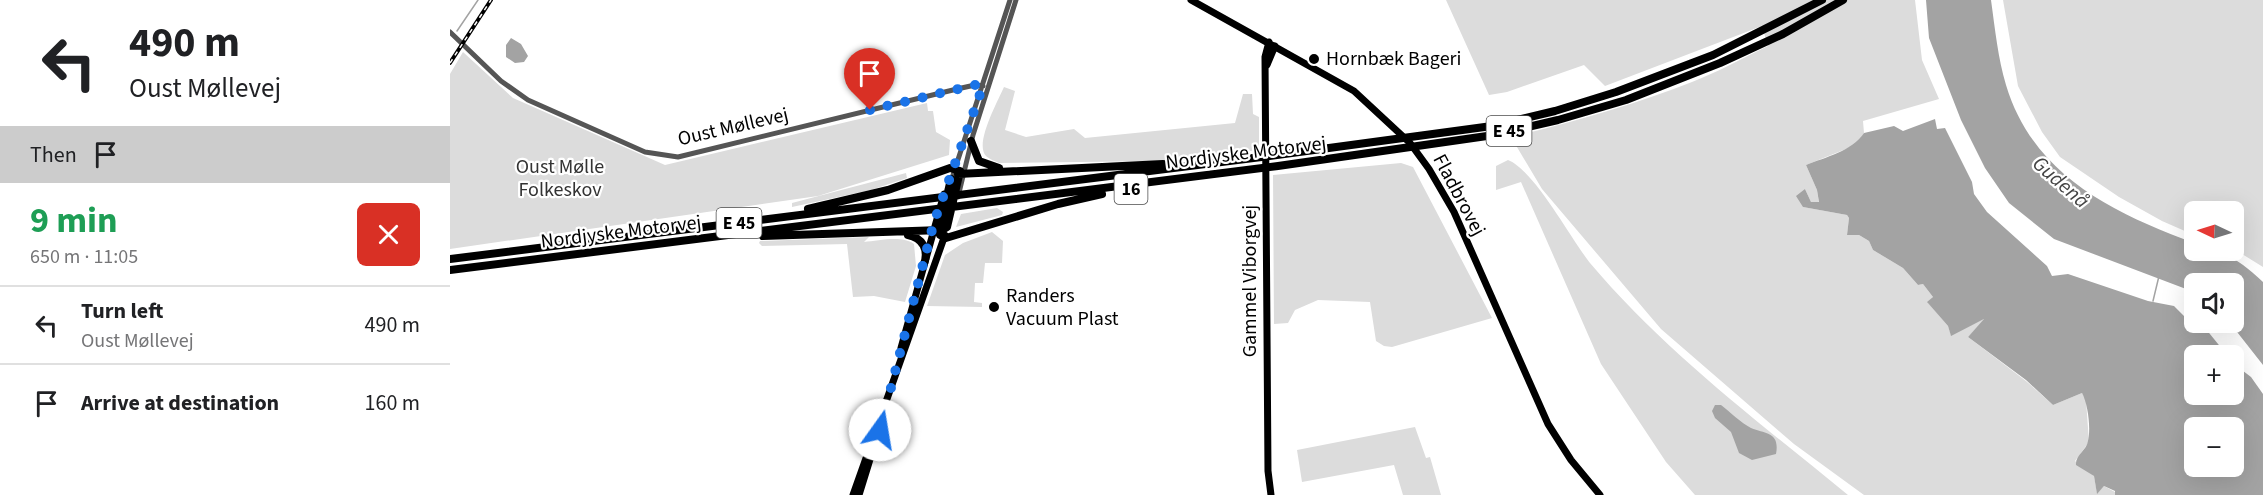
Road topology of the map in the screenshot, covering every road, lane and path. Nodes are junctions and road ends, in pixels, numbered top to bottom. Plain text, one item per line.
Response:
1 (1010, 0) edge
2 (1016, 0) edge
3 (1191, 0) edge
4 (1821, 0) edge
5 (1843, 0) edge
6 (450, 32) edge
7 (1272, 44) junction
8 (983, 86) junction
9 (971, 141) junction
10 (1277, 155) junction
11 (1254, 169) junction
12 (1032, 170) junction
13 (958, 176) junction
14 (939, 230) junction
15 (892, 232) junction
16 (635, 237) junction
17 (605, 251) junction
18 (450, 259) edge
19 (924, 264) junction
20 (450, 270) edge
21 (897, 368) junction
22 (888, 396) junction
23 (853, 495) edge
24 (859, 495) edge
25 (1271, 495) edge
26 (1600, 495) edge

1 - 8 street
2 - 9 street
3 - 7 main road, Fladbrovej
4 - 10 highway, Nordjyske Motorvej / E 45
5 - 11 highway, Nordjyske Motorvej / E 45
6 - 8 street, Oust Møllevej
7 - 25 main road, Gammel Viborgvej
7 - 26 main road, Fladbrovej
8 - 13 street
9 - 12 highway
9 - 13 street
10 - 12 highway, 16
10 - 16 highway, Nordjyske Motorvej / E 45
11 - 14 highway, 16
11 - 17 highway, Nordjyske Motorvej / E 45
12 - 13 highway, 16
13 - 14 highway
13 - 14 main road
13 - 16 highway
14 - 15 highway
14 - 19 main road
14 - 21 main road
15 - 17 highway
15 - 19 highway
16 - 18 highway, Nordjyske Motorvej / E 45
17 - 20 highway, Nordjyske Motorvej / E 45
19 - 21 main road
21 - 22 main road
22 - 23 main road
22 - 24 main road

